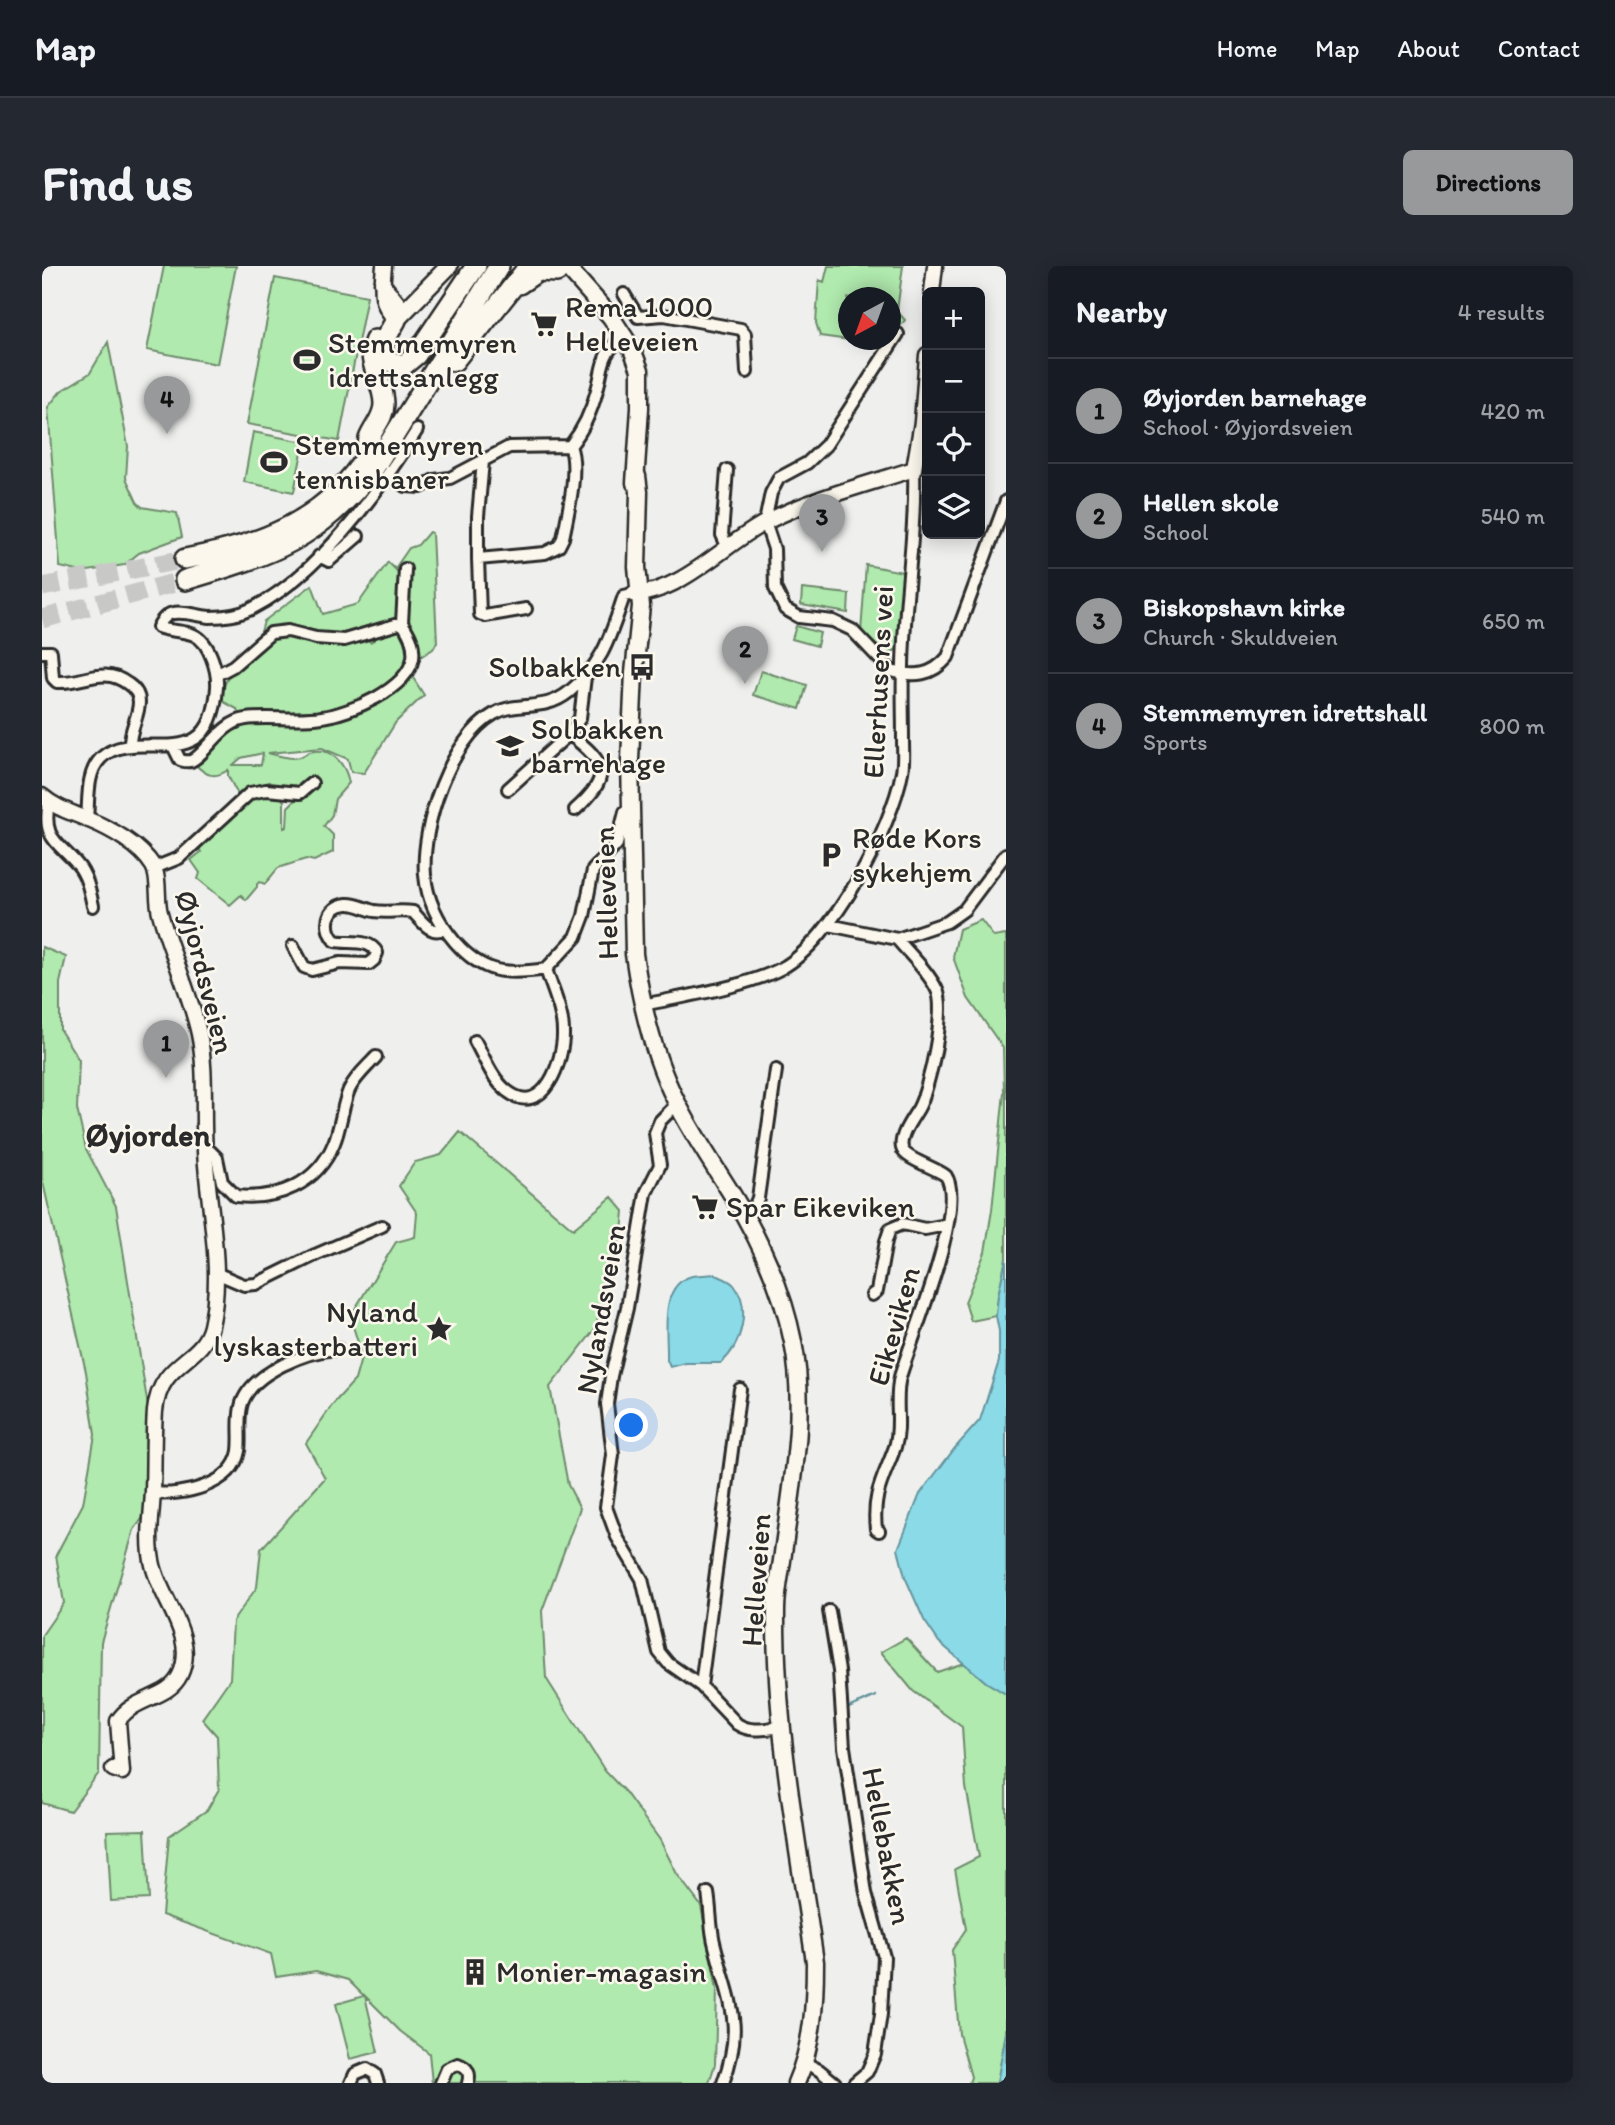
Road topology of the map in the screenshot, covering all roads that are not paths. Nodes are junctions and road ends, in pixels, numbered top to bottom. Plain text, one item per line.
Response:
1 (384, 266) edge
2 (449, 266) edge
3 (484, 266) edge
4 (499, 266) edge
5 (529, 266) edge
6 (935, 266) edge
7 (558, 268) edge
8 (472, 278) edge
9 (435, 283) junction
10 (515, 285) junction
11 (933, 287) edge
12 (624, 294) dead end
13 (400, 316) junction
14 (620, 339) junction
15 (888, 350) edge
16 (747, 372) dead end
17 (414, 406) junction
18 (923, 413) edge
19 (417, 430) dead end
20 (570, 446) junction
21 (367, 455) junction
22 (483, 461) junction
23 (914, 469) junction
24 (727, 470) dead end
25 (387, 477) junction
26 (1006, 501) edge
27 (765, 522) junction
28 (358, 536) dead end
29 (728, 548) junction
30 (319, 556) junction
31 (185, 559) tunnel mouth
32 (478, 559) junction
33 (405, 569) dead end
34 (185, 580) tunnel mouth
35 (636, 594) junction
36 (526, 609) dead end
37 (402, 622) junction
38 (42, 652) edge
39 (903, 671) junction
40 (218, 674) junction
41 (585, 677) junction
42 (569, 734) junction
43 (130, 746) junction
44 (173, 746) junction
45 (312, 783) dead end
46 (508, 789) dead end
47 (46, 799) edge
48 (575, 810) dead end
49 (631, 810) junction
50 (87, 819) junction
51 (1006, 854) edge
52 (154, 868) junction
53 (93, 906) dead end
54 (829, 925) junction
55 (443, 929) junction
56 (897, 939) junction
57 (293, 946) dead end
58 (546, 969) junction
59 (643, 1005) junction
60 (475, 1041) dead end
61 (376, 1057) dead end
62 (776, 1070) dead end
63 (677, 1104) junction
64 (205, 1152) junction
65 (744, 1215) junction
66 (946, 1225) junction
67 (382, 1226) dead end
68 (216, 1273) junction
69 (872, 1295) dead end
70 (338, 1349) dead end
71 (740, 1389) dead end
72 (896, 1442) junction
73 (153, 1493) junction
74 (869, 1515) dead end
75 (879, 1531) dead end
76 (829, 1611) dead end
77 (701, 1686) junction
78 (781, 1727) junction
79 (113, 1769) dead end
80 (708, 1893) dead end
81 (803, 2062) junction
82 (351, 2083) edge
83 (378, 2083) edge
84 (441, 2083) edge
85 (468, 2083) edge
86 (723, 2083) edge
87 (796, 2083) edge
88 (835, 2083) edge
89 (854, 2083) edge

1 - 13 street
2 - 9 main road
3 - 8 highway
4 - 8 highway
5 - 10 highway
6 - 11 street
7 - 10 highway
7 - 14 main road, Helleveien
8 - 9 main road
8 - 13 highway
8 - 17 highway
8 - 21 highway
9 - 13 main road
10 - 17 highway
12 - 16 street
13 - 21 highway
14 - 20 street
14 - 35 main road, Helleveien
15 - 27 street
17 - 34 highway
18 - 23 street
19 - 25 street
20 - 22 street
20 - 32 street
21 - 31 highway
22 - 25 street
22 - 32 street
23 - 27 street
23 - 39 street, Ellerhusens vei
24 - 29 street
25 - 30 street
26 - 39 street
27 - 29 street
27 - 39 street
28 - 30 street
29 - 35 street
30 - 40 street
32 - 36 street
33 - 37 street
35 - 41 street
35 - 49 main road, Helleveien
37 - 40 street
37 - 44 street
38 - 43 street
39 - 54 street, Ellerhusens vei
40 - 44 street
41 - 42 street
41 - 55 street
42 - 46 street
42 - 48 street
43 - 44 street
43 - 50 street
45 - 52 street
47 - 50 street, Øyjordsveien
47 - 53 street, Øyjordsveien
49 - 58 street
49 - 59 main road, Helleveien
50 - 52 street, Øyjordsveien
51 - 56 street
52 - 64 street, Øyjordsveien
54 - 56 street
54 - 59 street, Ellerhusens vei
55 - 57 street
55 - 58 street
56 - 66 street, Eikeviken
58 - 60 street
59 - 63 main road, Helleveien
61 - 64 street
62 - 65 street
63 - 65 main road, Helleveien
63 - 77 street, Nylandsveien
64 - 68 street, Øyjordsveien
65 - 78 main road, Helleveien
66 - 69 street, Eikeviken
66 - 72 street, Eikeviken
67 - 68 street
68 - 73 street, Øyjordsveien
70 - 73 street
71 - 77 street
72 - 74 street
72 - 75 street, Eikeviken
73 - 79 street, Øyjordsveien
76 - 89 street, Hellebakken
77 - 78 street, Nylandsveien
78 - 81 main road, Helleveien
80 - 86 street
81 - 87 main road, Helleveien
81 - 88 street
82 - 83 street
84 - 85 street

